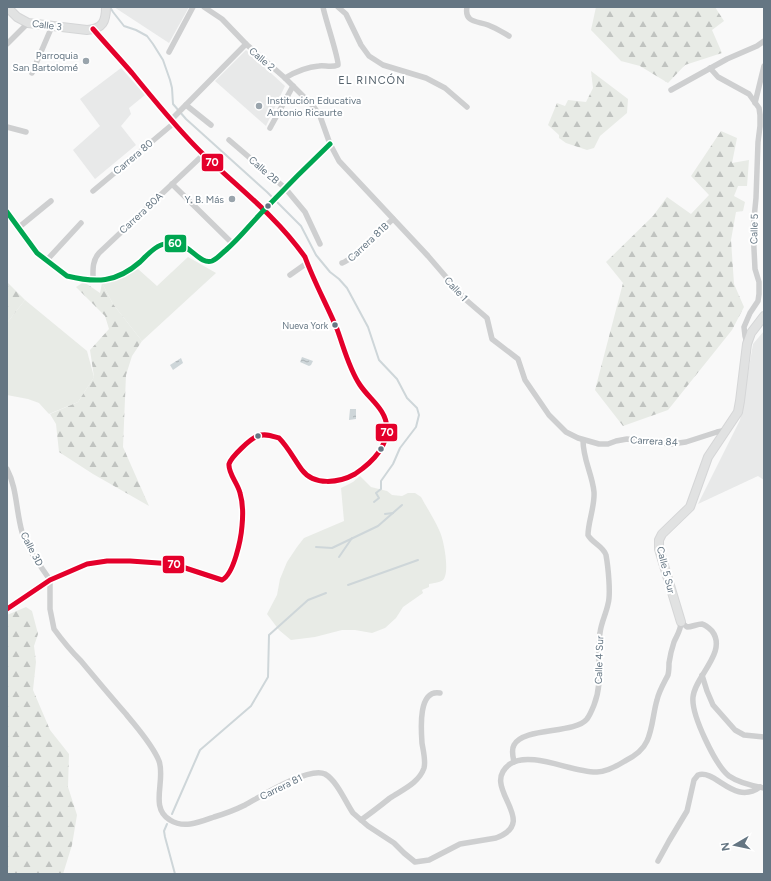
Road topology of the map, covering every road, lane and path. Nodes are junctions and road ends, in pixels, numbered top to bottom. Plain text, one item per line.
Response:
1 (7, 7) edge
2 (106, 7) edge
3 (193, 7) edge
4 (204, 7) edge
5 (323, 7) edge
6 (338, 7) edge
7 (466, 7) edge
8 (28, 22) junction
9 (50, 26) junction
10 (93, 30) junction
11 (509, 36) dead end
12 (764, 41) edge
13 (7, 44) edge
14 (246, 44) junction
15 (169, 52) dead end
16 (764, 66) edge
17 (710, 68) junction
18 (32, 73) dead end
19 (285, 78) junction
20 (293, 86) junction
21 (671, 90) dead end
22 (755, 103) junction
23 (184, 106) junction
24 (467, 107) dead end
25 (318, 113) joint
26 (172, 121) junction
27 (211, 125) dead end
28 (7, 127) edge
29 (270, 128) dead end
30 (26, 132) dead end
31 (229, 140) dead end
32 (330, 144) junction
33 (204, 154) junction
34 (172, 184) junction
35 (285, 188) junction
36 (93, 191) dead end
37 (51, 201) dead end
38 (264, 210) junction
39 (7, 212) edge
40 (393, 219) junction
41 (81, 223) dead end
42 (18, 228) junction
43 (233, 244) junction
44 (320, 244) dead end
45 (46, 261) junction
46 (307, 263) junction
47 (342, 263) dead end
48 (290, 275) dead end
49 (93, 280) junction
50 (764, 316) edge
51 (747, 344) junction
52 (727, 430) junction
53 (584, 440) junction
54 (604, 444) joint
55 (7, 469) edge
56 (50, 580) junction
57 (7, 609) edge
58 (681, 622) junction
59 (702, 675) junction
60 (440, 693) dead end
61 (764, 737) edge
62 (514, 762) junction
63 (762, 788) edge
64 (361, 820) junction
65 (658, 861) dead end

1 - 8 street, Calle 3
2 - 10 street
3 - 15 street
4 - 14 street, Calle 2
5 - 19 street
6 - 24 street
7 - 11 street
8 - 9 street, Calle 3
8 - 13 street
9 - 10 street, Calle 3
9 - 18 street
10 - 26 street
12 - 17 street
14 - 19 street, Calle 2
14 - 23 street, Carrera 80
16 - 22 street, Calle 5
17 - 21 street
17 - 22 street
19 - 20 street, Calle 2
20 - 25 street, Calle 2
20 - 29 street
22 - 51 street, Calle 5
23 - 26 street, Carrera 80
23 - 27 street
25 - 32 street, Calle 1
26 - 33 street
26 - 36 street, Carrera 80
28 - 30 street
31 - 35 street, Calle 2B
32 - 35 street
32 - 40 street, Calle 1
33 - 34 street, Carrera 80A
33 - 38 street
34 - 43 street
34 - 49 street, Carrera 80A
35 - 38 street
35 - 44 street, Calle 2B
37 - 42 street
38 - 43 street
38 - 46 street
39 - 42 street
40 - 47 street, Carrera 81B
40 - 53 street, Calle 1
41 - 45 street
42 - 45 street
43 - 49 street
45 - 49 street
46 - 48 street
46 - 56 street
50 - 51 street
51 - 52 street, Calle 5 Sur
52 - 54 street, Carrera 84
52 - 58 street, Calle 5 Sur
53 - 54 street, Calle 1
53 - 62 street, Calle 4 Sur
55 - 56 street, Calle 3D
56 - 57 street
56 - 64 street, Carrera 81
58 - 59 street
58 - 62 street
59 - 61 street
59 - 63 street
60 - 64 street
62 - 64 street, Carrera 81
63 - 65 street

